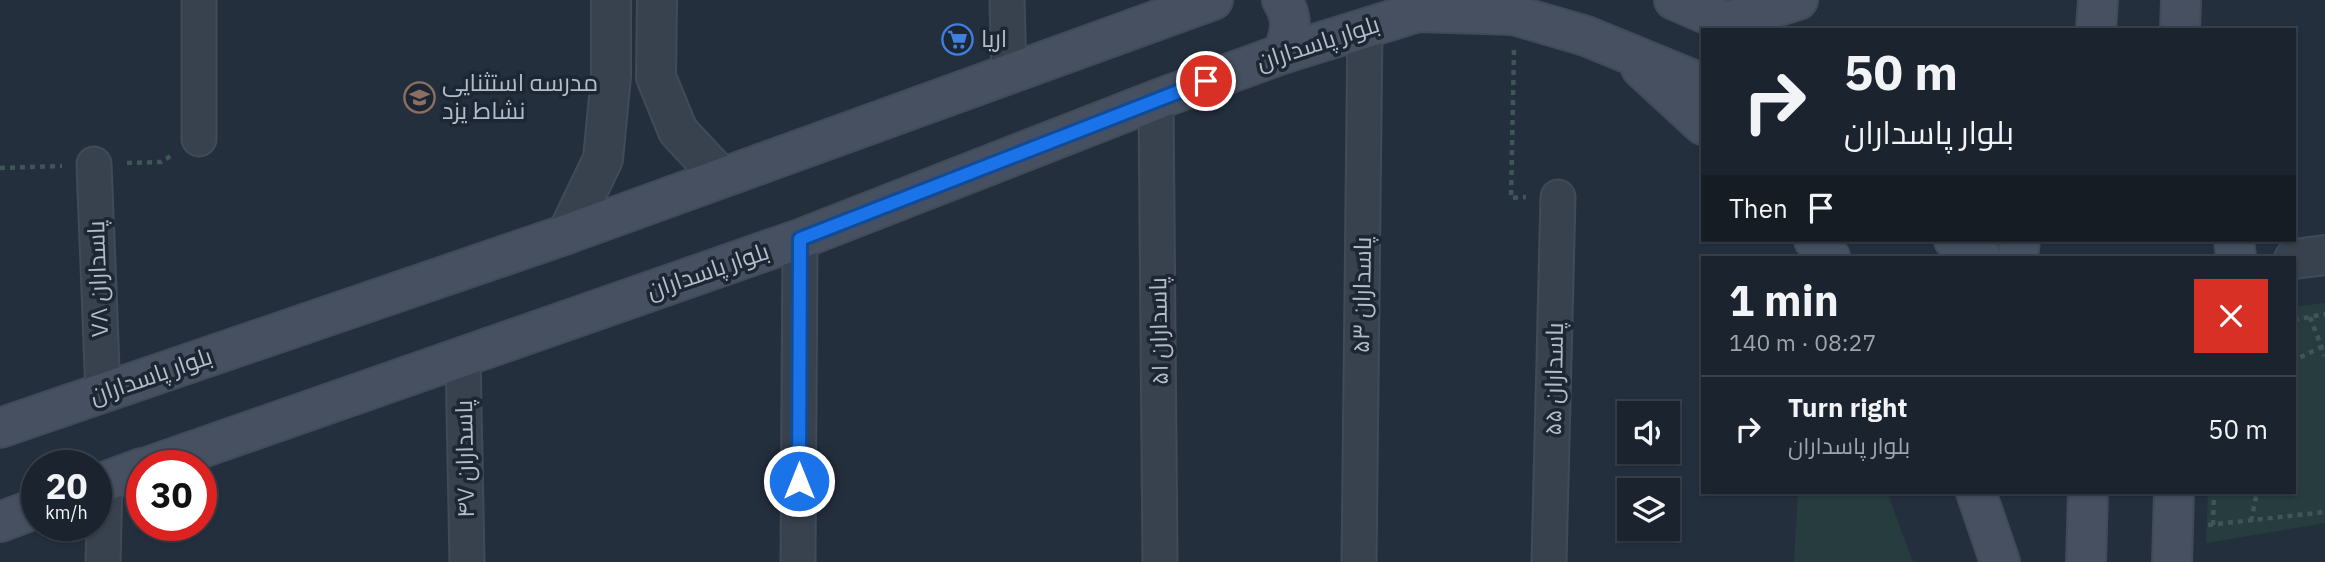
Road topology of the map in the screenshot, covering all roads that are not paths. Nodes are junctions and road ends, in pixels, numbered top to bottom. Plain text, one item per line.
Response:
1 (199, 0) edge
2 (611, 0) edge
3 (657, 0) edge
4 (1007, 0) edge
5 (1213, 0) edge
6 (1282, 0) edge
7 (1299, 0) edge
8 (1674, 0) edge
9 (1798, 0) edge
10 (2098, 0) edge
11 (2181, 0) edge
12 (1736, 26) edge
13 (2096, 28) edge
14 (2180, 28) edge
15 (1349, 32) junction
16 (1625, 52) junction
17 (1282, 54) junction
18 (1009, 73) junction
19 (1701, 83) edge
20 (1156, 100) junction
21 (1701, 123) edge
22 (199, 139) dead end
23 (94, 164) dead end
24 (721, 177) junction
25 (1558, 197) road end
26 (567, 234) junction
27 (800, 239) junction
28 (1816, 242) edge
29 (1957, 242) edge
30 (2325, 255) edge
31 (1829, 256) edge
32 (1978, 256) edge
33 (2296, 259) edge
34 (463, 357) junction
35 (103, 393) junction
36 (0, 428) edge
37 (196, 450) edge
38 (1977, 494) edge
39 (2089, 494) edge
40 (2174, 494) edge
41 (21, 514) edge
42 (0, 522) edge
43 (102, 541) edge
44 (2172, 546) edge
45 (103, 562) edge
46 (467, 562) edge
47 (798, 562) edge
48 (1160, 562) edge
49 (1359, 562) edge
50 (1549, 562) edge
51 (2000, 562) edge
52 (2086, 562) edge

1 - 22 street
2 - 26 street
3 - 24 street
4 - 18 street
5 - 18 main road, بلوار پاسداران
6 - 17 main road
7 - 15 main road
8 - 12 main road
9 - 12 main road
10 - 13 main road
11 - 14 main road
15 - 16 main road, بلوار پاسداران
15 - 17 main road, بلوار پاسداران
15 - 49 street, پاسداران ۵۳
16 - 19 main road, بلوار پاسداران
16 - 21 main road
17 - 20 main road, بلوار پاسداران
18 - 24 main road, بلوار پاسداران
20 - 27 main road, بلوار پاسداران
20 - 48 street, پاسداران ۵۱
23 - 35 street, پاسداران ۷۸
24 - 26 main road, بلوار پاسداران
25 - 50 street, پاسداران ۵۵
26 - 35 main road, بلوار پاسداران
27 - 34 main road, بلوار پاسداران
27 - 47 street
28 - 31 main road
29 - 32 main road
30 - 33 street
34 - 37 main road, بلوار پاسداران
34 - 46 street, پاسداران ۴۷
35 - 36 main road, بلوار پاسداران
38 - 51 main road
39 - 52 main road
40 - 44 main road
41 - 42 main road
43 - 45 street

